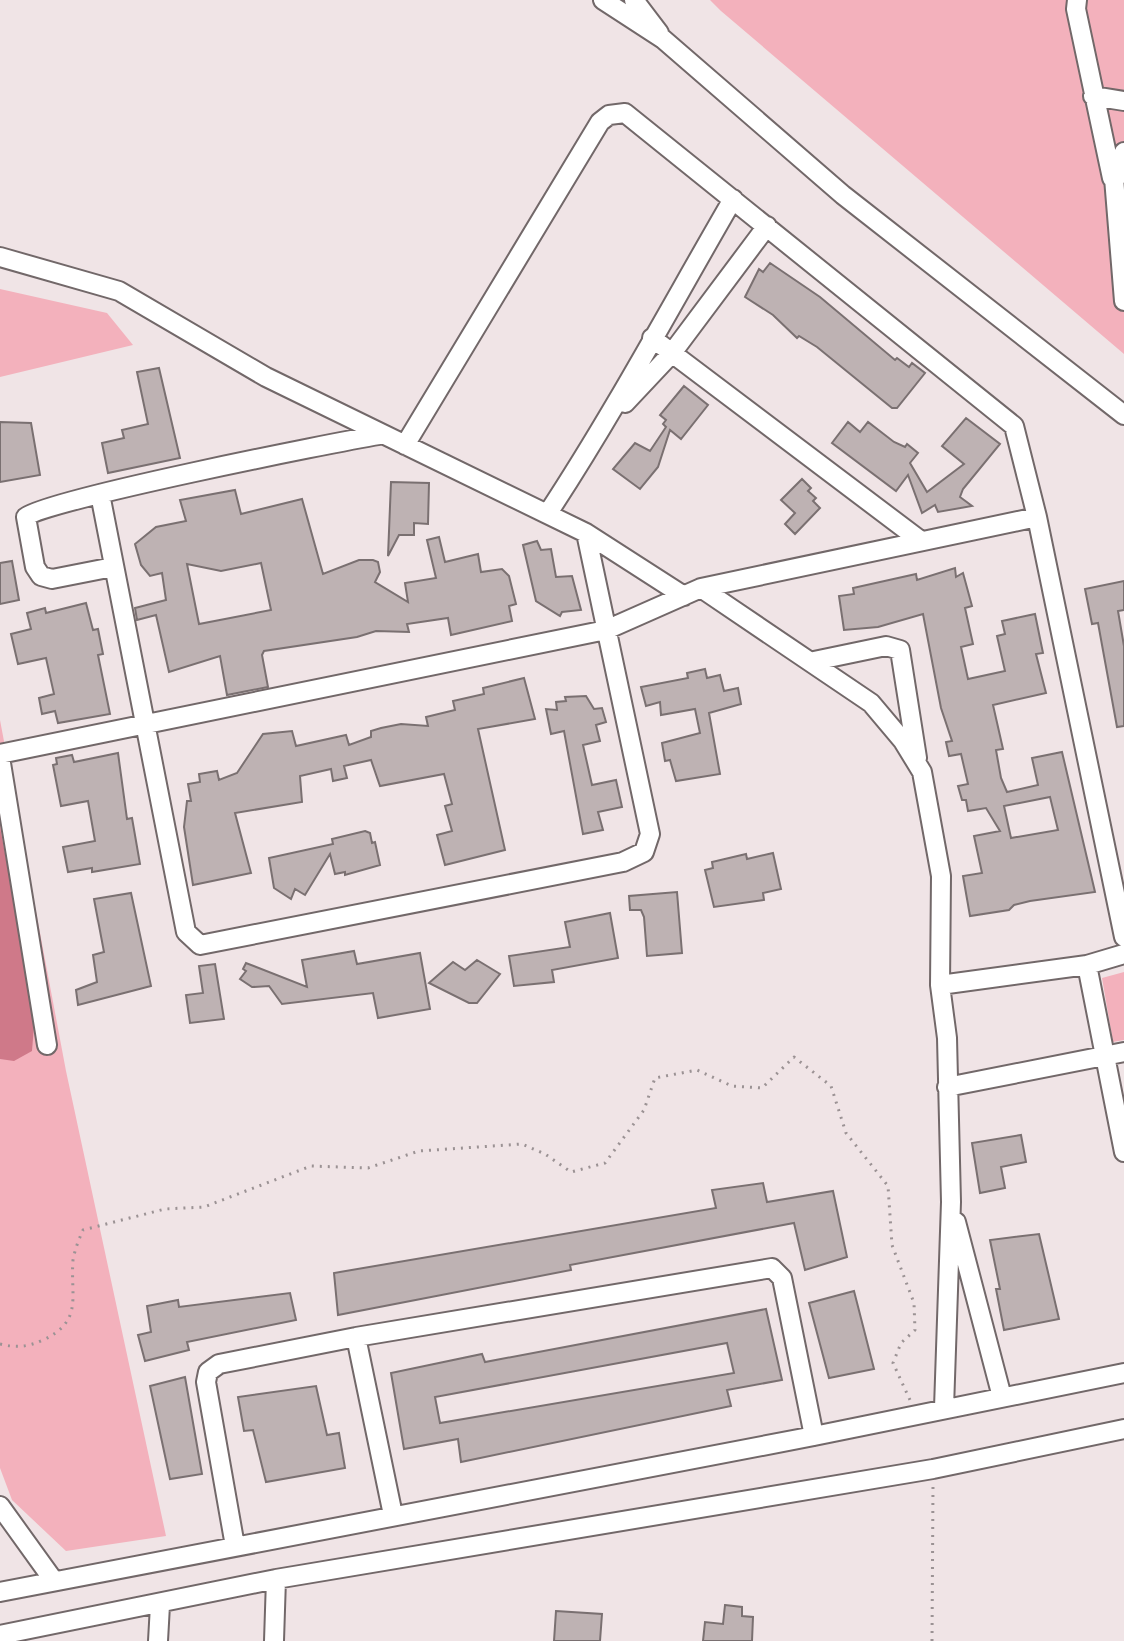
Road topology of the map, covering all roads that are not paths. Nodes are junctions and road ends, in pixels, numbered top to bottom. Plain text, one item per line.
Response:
1 (603, 0) edge
2 (634, 0) edge
3 (1077, 0) edge
4 (663, 39) junction
5 (1093, 96) junction
6 (1124, 101) edge
7 (1124, 152) edge
8 (1114, 178) junction
9 (733, 199) junction
10 (767, 226) junction
11 (0, 257) edge
12 (1124, 301) edge
13 (652, 338) junction
14 (672, 353) junction
15 (1124, 415) edge
16 (607, 423) junction
17 (379, 435) junction
18 (405, 445) junction
19 (100, 494) junction
20 (548, 513) junction
21 (1037, 517) junction
22 (586, 533) junction
23 (921, 541) junction
24 (113, 567) junction
25 (701, 588) junction
26 (684, 596) junction
27 (606, 630) junction
28 (814, 661) junction
29 (143, 727) junction
30 (0, 756) edge
31 (918, 760) junction
32 (1124, 937) edge
33 (1124, 954) edge
34 (1087, 965) junction
35 (940, 985) junction
36 (47, 1045) dead end
37 (1124, 1052) edge
38 (1105, 1056) junction
39 (947, 1087) junction
40 (1124, 1152) edge
41 (951, 1202) junction
42 (356, 1337) junction
43 (1124, 1373) edge
44 (1002, 1397) junction
45 (944, 1408) junction
46 (1124, 1429) edge
47 (814, 1436) junction
48 (0, 1506) edge
49 (393, 1515) junction
50 (235, 1546) junction
51 (276, 1579) junction
52 (54, 1581) junction
53 (0, 1592) edge
54 (160, 1605) junction
55 (0, 1635) edge
56 (158, 1641) edge
57 (274, 1641) edge

1 - 4 street
2 - 4 street
3 - 5 street
4 - 15 street
5 - 6 street
5 - 8 street
7 - 8 street
8 - 12 street
9 - 10 street
9 - 13 street
9 - 18 street
10 - 14 street
10 - 21 street
11 - 17 street
13 - 14 street
13 - 16 street
14 - 16 street
14 - 23 street
16 - 20 street
17 - 18 street
17 - 19 street
18 - 20 street
19 - 24 street
19 - 24 street
20 - 22 street
21 - 23 street
21 - 32 street
22 - 26 street
22 - 27 street
23 - 25 street
24 - 29 street
25 - 26 street
25 - 28 street
26 - 27 street
27 - 29 street
27 - 29 street
28 - 31 street
28 - 31 street
29 - 30 street
30 - 36 street
31 - 35 street
33 - 34 street
34 - 35 street
34 - 38 street
35 - 39 street
37 - 38 street
38 - 39 street
38 - 40 street
39 - 41 street
41 - 44 street
41 - 45 street
42 - 47 street
42 - 49 street
42 - 50 street
43 - 44 street
44 - 45 street
45 - 47 street
46 - 51 street
47 - 49 street
48 - 52 street
49 - 50 street
50 - 52 street
51 - 54 street
51 - 57 street
52 - 53 street
54 - 55 street
54 - 56 street

